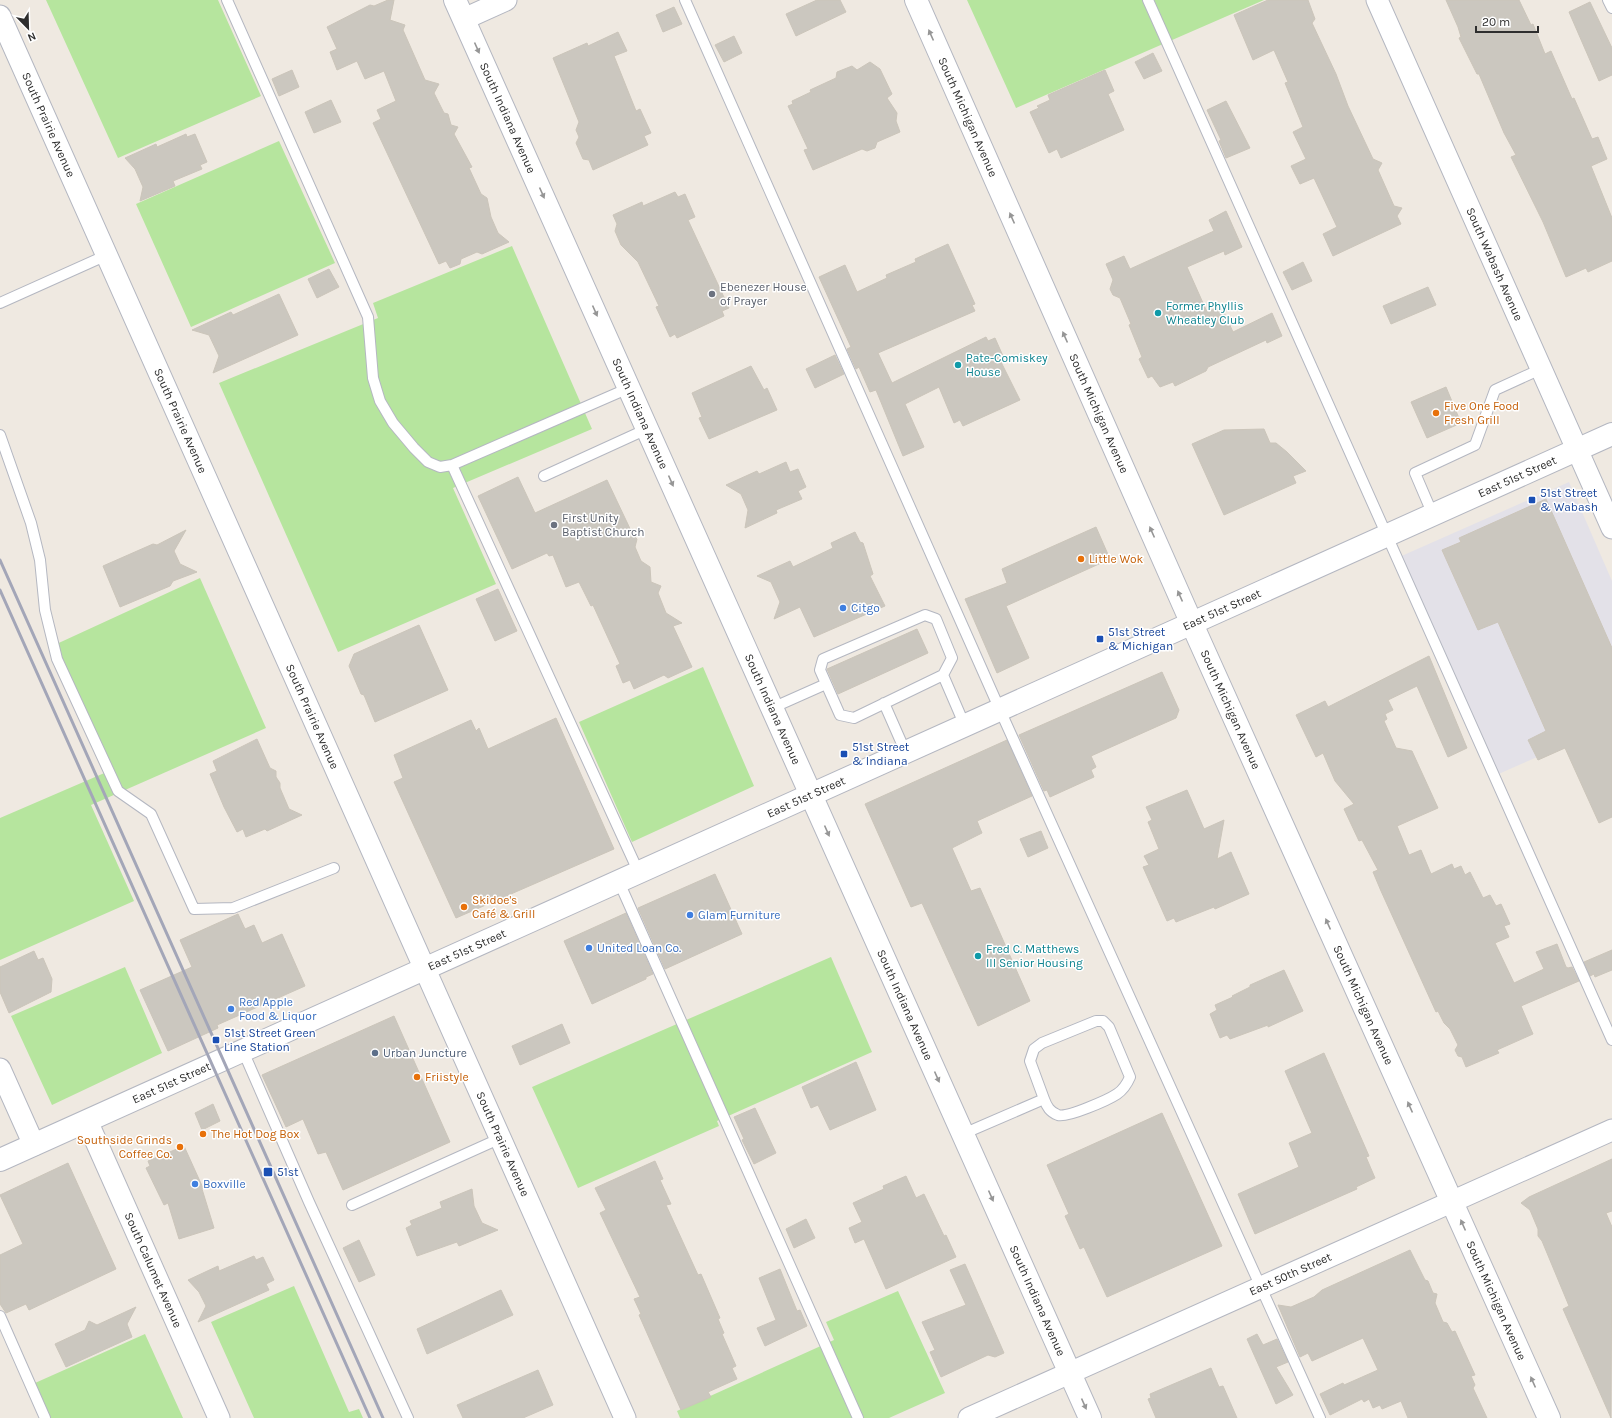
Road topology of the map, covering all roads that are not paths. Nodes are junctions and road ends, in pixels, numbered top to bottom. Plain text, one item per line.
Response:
1 (227, 0) edge
2 (506, 0) edge
3 (684, 0) edge
4 (916, 0) edge
5 (1148, 0) edge
6 (1377, 0) edge
7 (1608, 0) edge
8 (1612, 8) edge
9 (460, 9) edge
10 (0, 16) edge
11 (107, 255) junction
12 (0, 303) edge
13 (1541, 369) junction
14 (629, 388) junction
15 (647, 429) junction
16 (1612, 434) edge
17 (0, 435) edge
18 (1577, 450) junction
19 (452, 465) junction
20 (544, 476) dead end
21 (1433, 515) junction
22 (1612, 528) edge
23 (1387, 536) junction
24 (1192, 624) junction
25 (943, 675) junction
26 (826, 684) junction
27 (884, 703) junction
28 (772, 708) junction
29 (1000, 710) junction
30 (965, 726) junction
31 (906, 753) junction
32 (811, 795) junction
33 (334, 868) dead end
34 (638, 873) junction
35 (619, 882) junction
36 (426, 969) junction
37 (1612, 1040) edge
38 (243, 1051) junction
39 (0, 1069) edge
40 (1044, 1099) junction
41 (87, 1121) junction
42 (1612, 1130) edge
43 (963, 1134) junction
44 (501, 1138) junction
45 (34, 1145) junction
46 (0, 1160) edge
47 (1453, 1201) junction
48 (352, 1205) dead end
49 (1262, 1287) junction
50 (0, 1316) edge
51 (1070, 1373) junction
52 (45, 1418) edge
53 (219, 1418) edge
54 (408, 1418) edge
55 (625, 1418) edge
56 (858, 1418) edge
57 (969, 1418) edge
58 (1090, 1418) edge
59 (1320, 1418) edge
60 (1549, 1418) edge

1 - 19 lane
2 - 9 street
3 - 29 lane
24 -> 4 street, South Michigan Avenue
5 - 23 lane
6 - 13 street, South Wabash Avenue
7 - 8 lane
9 -> 14 street, South Indiana Avenue
10 - 11 street, South Prairie Avenue
11 - 12 lane
11 - 36 street, South Prairie Avenue
13 - 18 street, South Wabash Avenue
13 - 21 lane
14 - 15 street, South Indiana Avenue
14 - 19 lane
15 - 20 lane
15 -> 28 street, South Indiana Avenue
16 - 18 street, East 51st Street
17 - 33 lane
18 - 21 street, East 51st Street
18 - 22 street, South Wabash Avenue
19 - 34 lane
21 - 23 street, East 51st Street
23 - 24 street, East 51st Street
23 - 37 lane
24 - 29 street, East 51st Street
47 -> 24 street, South Michigan Avenue
25 - 26 lane
25 - 27 lane
25 - 30 lane
26 - 27 lane
26 - 28 lane
27 - 31 lane
28 - 32 street, South Indiana Avenue
29 - 30 street, East 51st Street
29 - 49 lane
30 - 31 street, East 51st Street
31 - 32 street, East 51st Street
32 - 34 street, East 51st Street
32 -> 43 street, South Indiana Avenue
34 - 35 street, East 51st Street
35 - 36 street, East 51st Street
35 - 56 lane
36 - 38 street, East 51st Street
36 - 44 street, South Prairie Avenue
38 - 41 street, East 51st Street
38 - 54 lane
39 - 45 street
40 - 40 lane
40 - 43 lane
41 - 45 street, East 51st Street
41 - 53 street, South Calumet Avenue
42 - 47 street, East 50th Street
43 -> 51 street, South Indiana Avenue
44 - 48 lane
44 - 55 street, South Prairie Avenue
45 - 46 street, East 51st Street
47 - 49 street, East 50th Street
60 -> 47 street, South Michigan Avenue
49 - 51 street, East 50th Street
49 - 59 lane
50 - 52 lane
51 - 57 street, East 50th Street
51 -> 58 street, South Indiana Avenue

